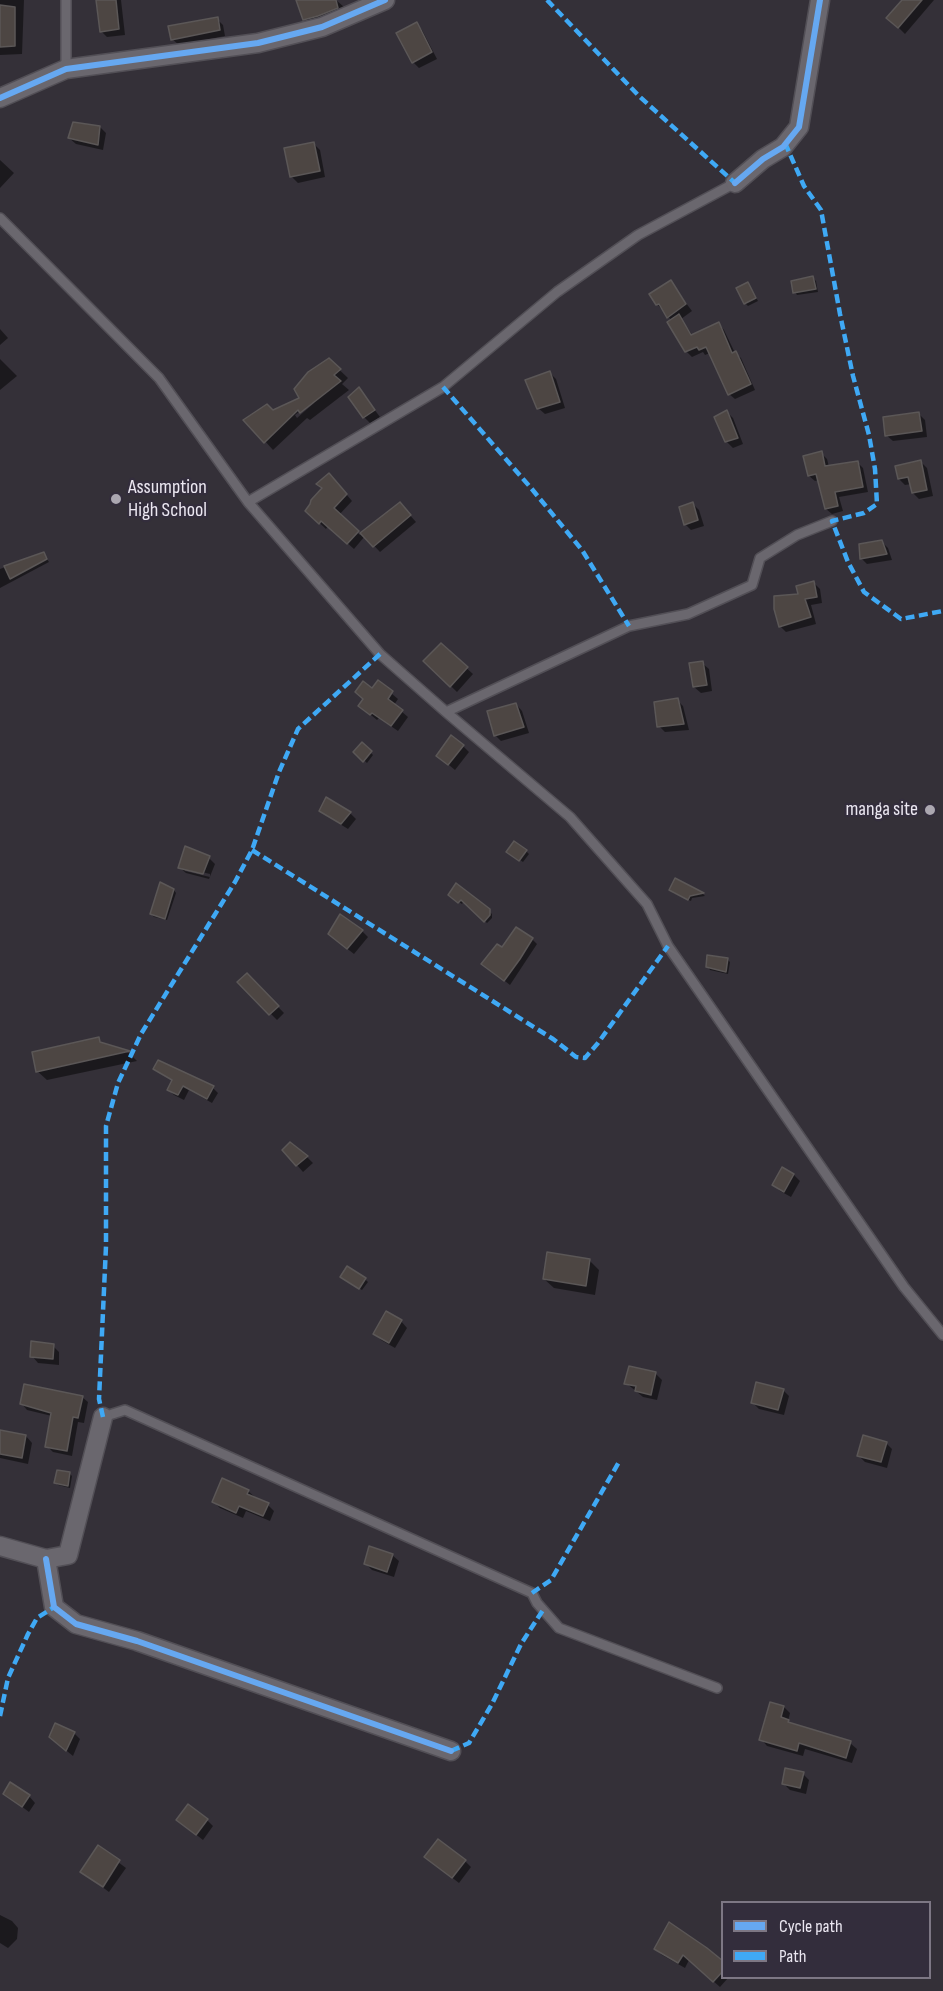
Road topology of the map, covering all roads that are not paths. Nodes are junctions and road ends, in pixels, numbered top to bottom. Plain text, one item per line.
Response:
1 (66, 0) edge
2 (385, 0) edge
3 (820, 0) edge
4 (66, 69) junction
5 (0, 98) edge
6 (735, 183) joint
7 (0, 218) edge
8 (248, 502) junction
9 (832, 521) dead end
10 (446, 712) junction
11 (943, 1335) edge
12 (104, 1417) joint
13 (0, 1546) edge
14 (46, 1558) junction
15 (717, 1688) dead end
16 (451, 1751) dead end

1 - 4 lane
2 - 4 street
3 - 6 street
4 - 5 street
6 - 8 lane
7 - 8 lane
8 - 10 lane
9 - 10 lane
10 - 11 lane
12 - 14 street
12 - 15 lane
13 - 14 street
14 - 16 street

